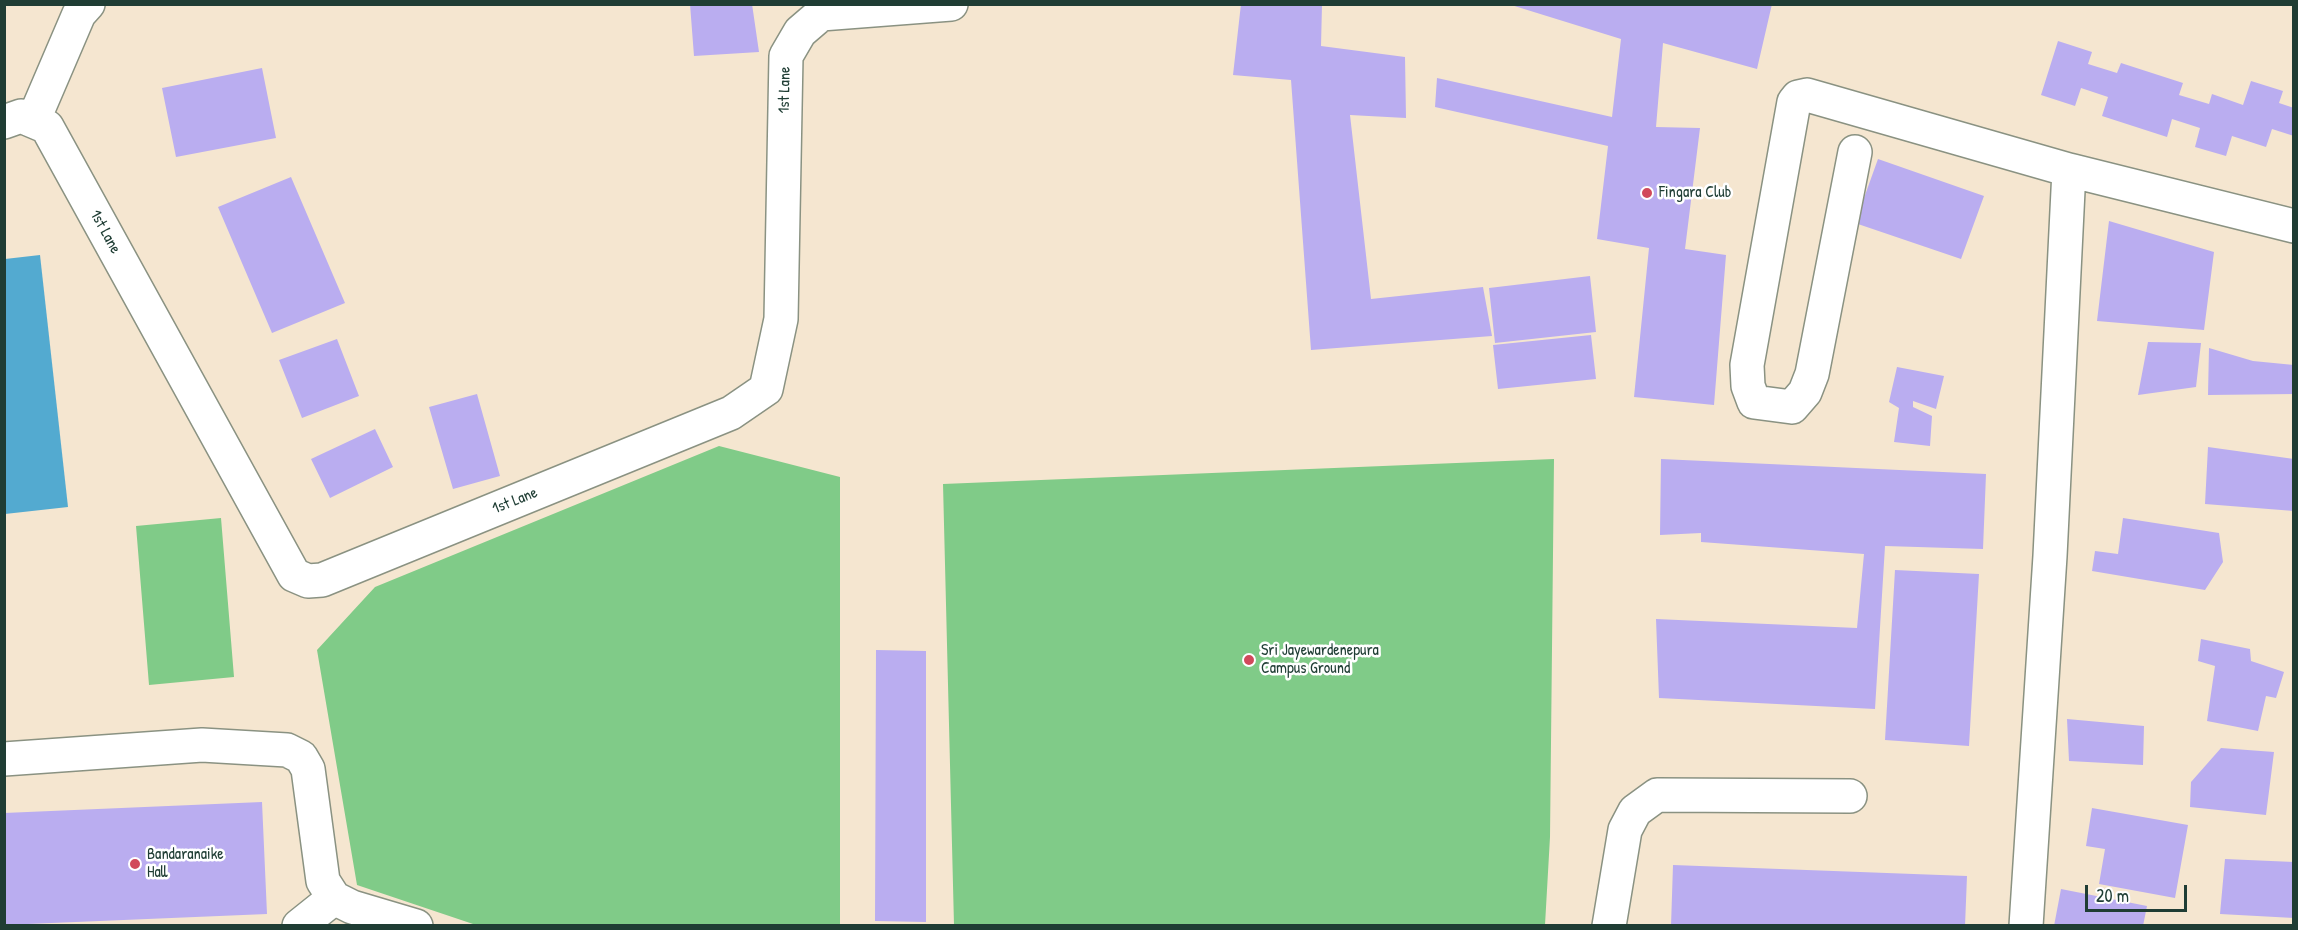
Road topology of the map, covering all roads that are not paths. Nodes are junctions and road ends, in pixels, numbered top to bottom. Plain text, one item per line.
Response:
1 (88, 4) edge
2 (951, 4) edge
3 (19, 121) edge
4 (1855, 152) dead end
5 (2069, 170) junction
6 (2294, 226) edge
7 (4, 759) edge
8 (1850, 796) dead end
9 (334, 898) junction
10 (299, 926) edge
11 (416, 926) edge
12 (1609, 926) edge
13 (2026, 926) edge

1 - 3 street
2 - 3 street, 1st Lane
4 - 5 street
5 - 6 street
5 - 13 street
7 - 9 street
8 - 12 street
9 - 10 street
9 - 11 street

